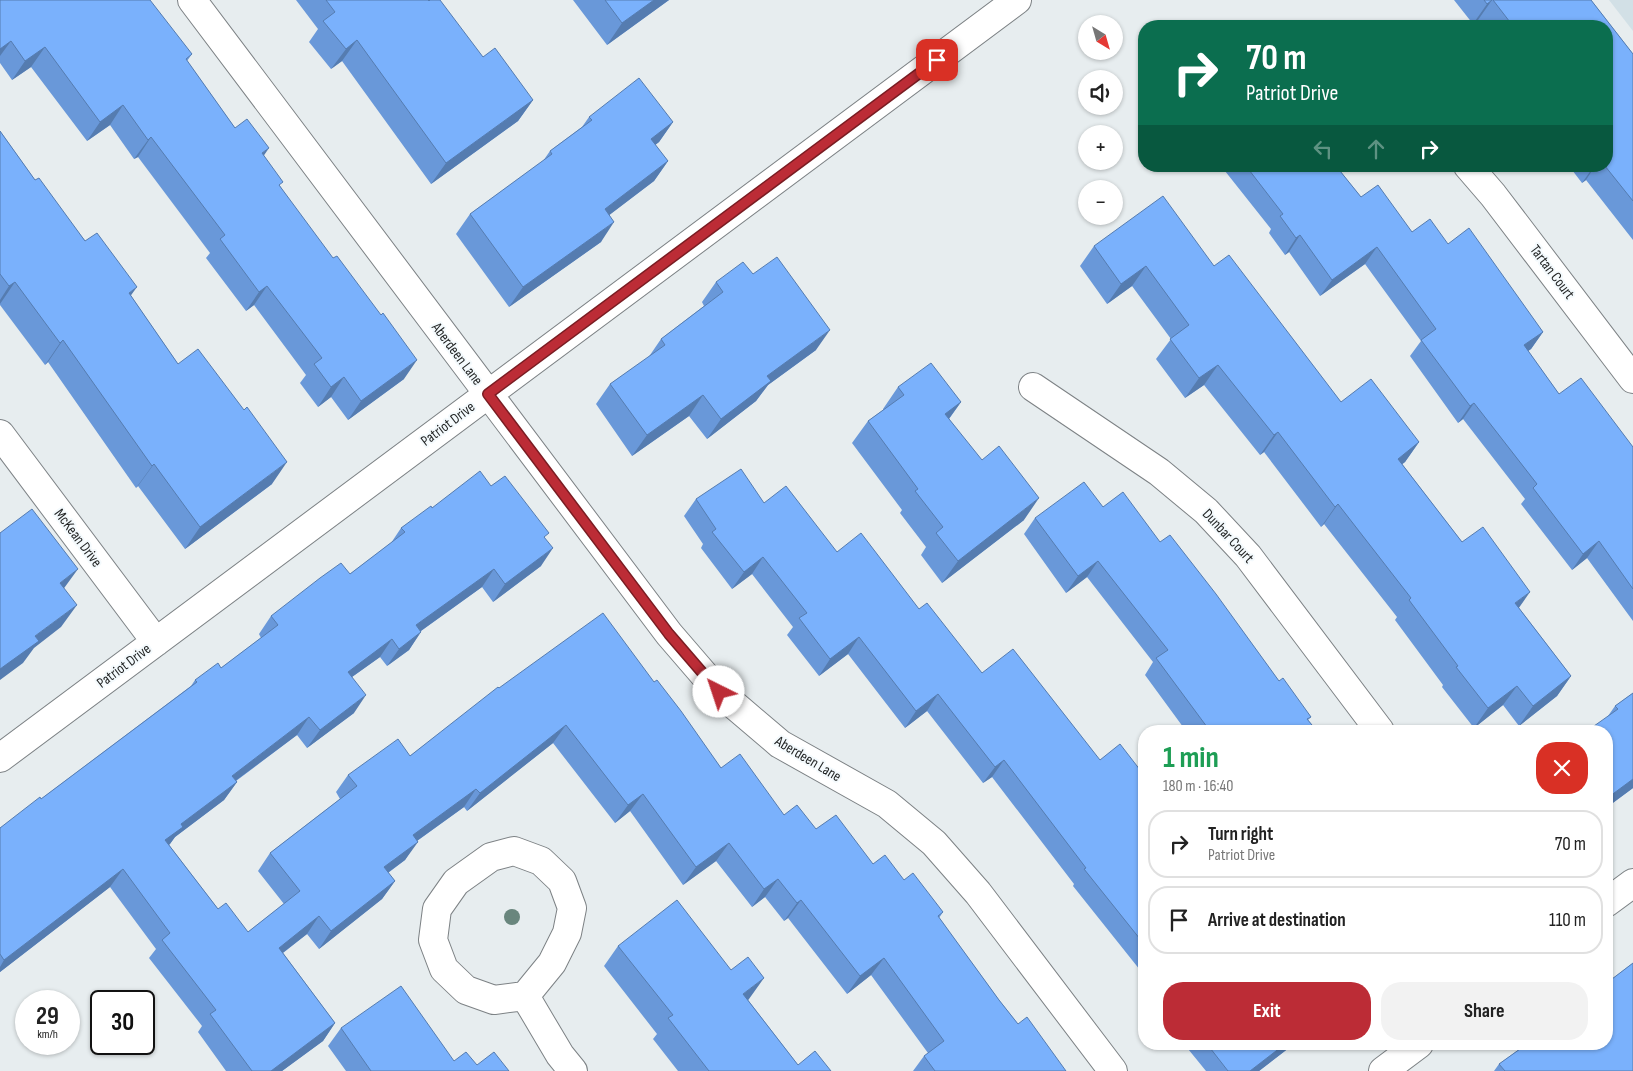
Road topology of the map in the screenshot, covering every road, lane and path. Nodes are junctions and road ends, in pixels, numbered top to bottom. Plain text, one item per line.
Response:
1 (192, 0) edge
2 (1017, 0) edge
3 (1473, 172) edge
4 (1633, 379) edge
5 (1033, 386) dead end
6 (488, 394) junction
7 (0, 434) edge
8 (156, 642) junction
9 (1375, 725) edge
10 (0, 758) edge
11 (1633, 883) edge
12 (1613, 898) edge
13 (525, 996) junction
14 (1411, 1050) edge
15 (573, 1071) edge
16 (1113, 1071) edge
17 (1383, 1071) edge

1 - 6 street, Aberdeen Lane
2 - 6 street, Patriot Drive
3 - 4 street, Tartan Court
5 - 9 street, Dunbar Court
6 - 8 street, Patriot Drive
6 - 16 street, Aberdeen Lane
7 - 8 street, McKean Drive
8 - 10 street, Patriot Drive
11 - 12 street
13 - 13 street
13 - 15 street
14 - 17 street

